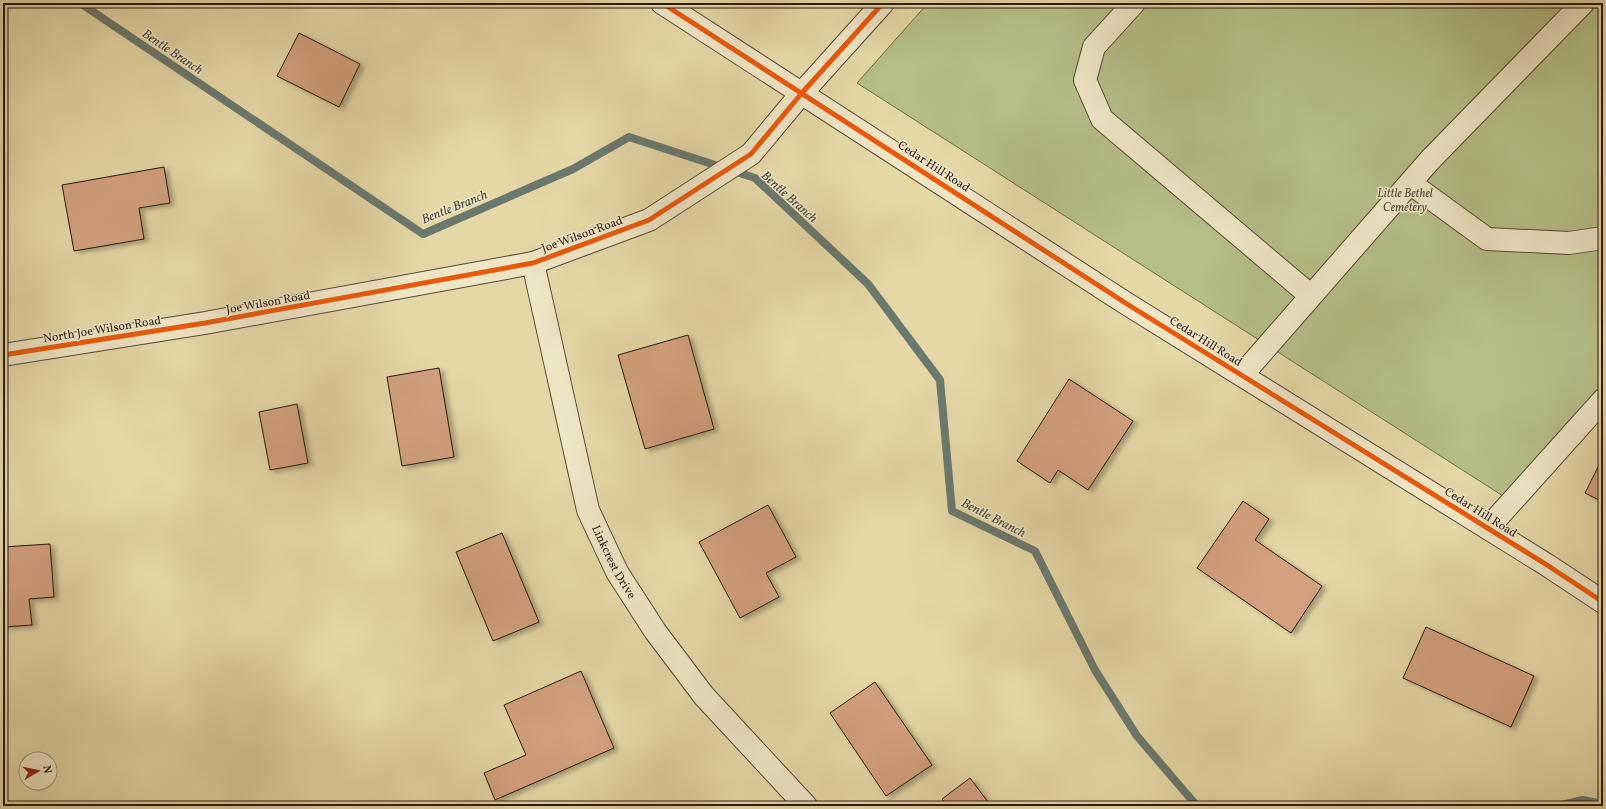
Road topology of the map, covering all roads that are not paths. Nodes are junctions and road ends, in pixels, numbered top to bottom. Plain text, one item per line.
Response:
1 (662, 3) edge
2 (883, 3) edge
3 (1134, 3) edge
4 (1583, 3) edge
5 (801, 94) junction
6 (1410, 183) junction
7 (1603, 238) edge
8 (532, 263) junction
9 (1311, 296) junction
10 (205, 323) joint
11 (3, 355) edge
12 (1242, 375) junction
13 (1603, 400) edge
14 (1488, 528) junction
15 (1603, 602) edge
16 (806, 806) edge

1 - 5 street, Cedar Hill Road
2 - 5 street, Joe Wilson Road
3 - 9 street
4 - 6 street
5 - 8 street, Joe Wilson Road
5 - 12 street, Cedar Hill Road
6 - 7 street
6 - 9 street
8 - 10 street, Joe Wilson Road
8 - 16 street, Linkcrest Drive
9 - 12 street
10 - 11 street, North Joe Wilson Road
12 - 14 street, Cedar Hill Road
13 - 14 street
14 - 15 street, Cedar Hill Road

